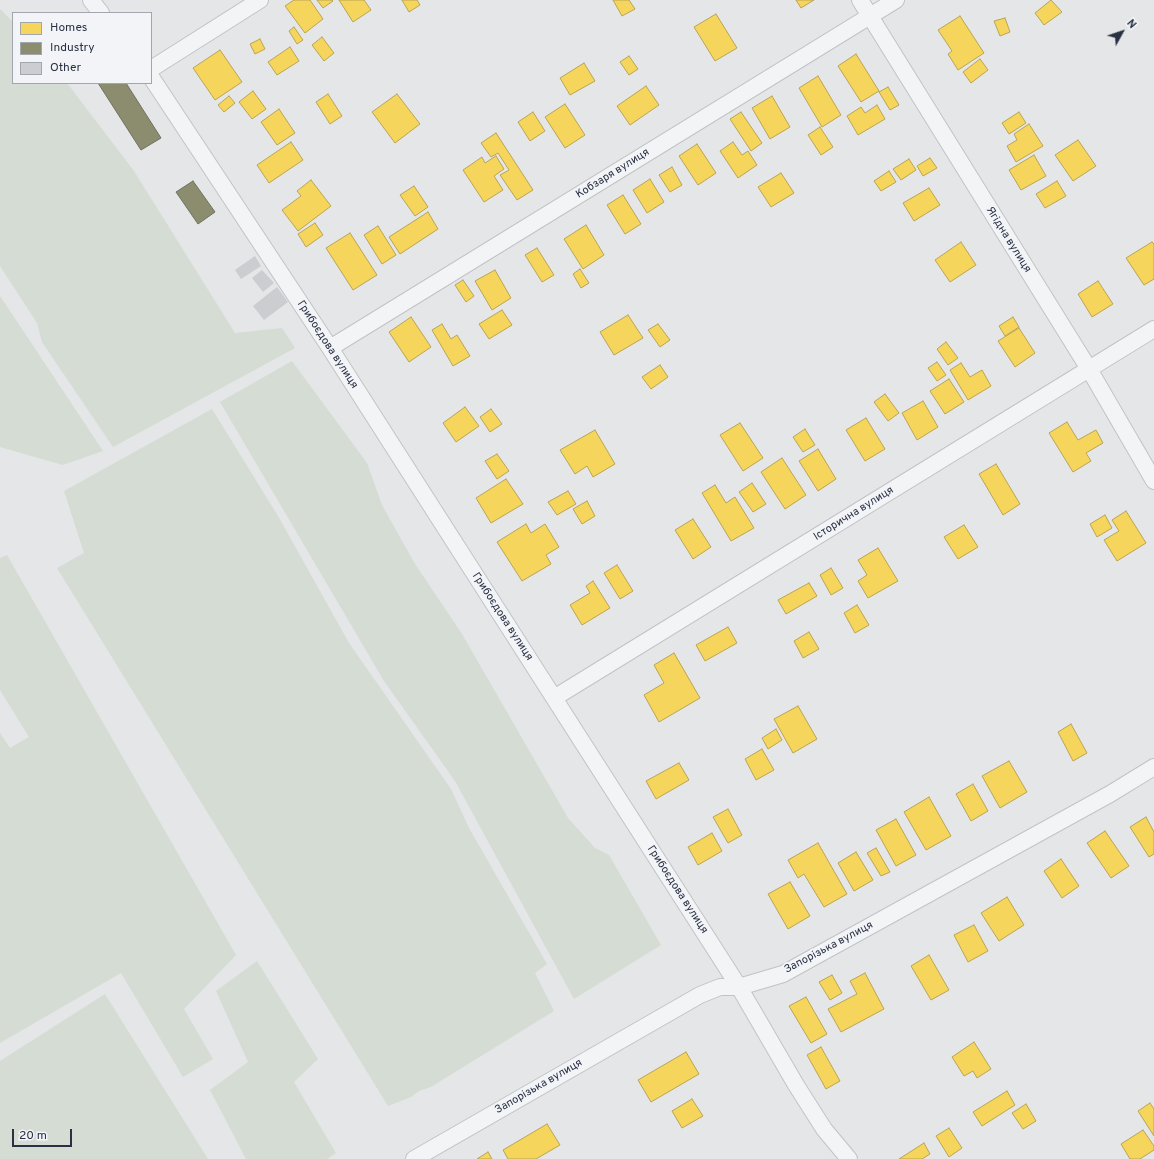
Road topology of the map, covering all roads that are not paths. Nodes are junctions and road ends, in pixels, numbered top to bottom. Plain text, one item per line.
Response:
1 (91, 0) edge
2 (260, 0) edge
3 (860, 0) edge
4 (896, 0) edge
5 (100, 12) edge
6 (869, 16) junction
7 (152, 68) edge
8 (152, 79) edge
9 (1154, 329) edge
10 (330, 348) junction
11 (1089, 369) junction
12 (1154, 481) edge
13 (554, 698) junction
14 (1154, 767) edge
15 (739, 987) junction
16 (414, 1159) edge
17 (849, 1159) edge

1 - 5 street
2 - 7 street
3 - 6 street, Ягідна вулиця
4 - 6 street, Кобзаря вулиця
6 - 10 street, Кобзаря вулиця
6 - 11 street, Ягідна вулиця
8 - 10 street, Грибоєдова вулиця
9 - 11 street, Історична вулиця
10 - 13 street, Грибоєдова вулиця
11 - 12 street, Ягідна вулиця
11 - 13 street, Історична вулиця
13 - 15 street, Грибоєдова вулиця
14 - 15 street, Запорізька вулиця
15 - 16 street, Запорізька вулиця
15 - 17 street, Грибоєдова вулиця

